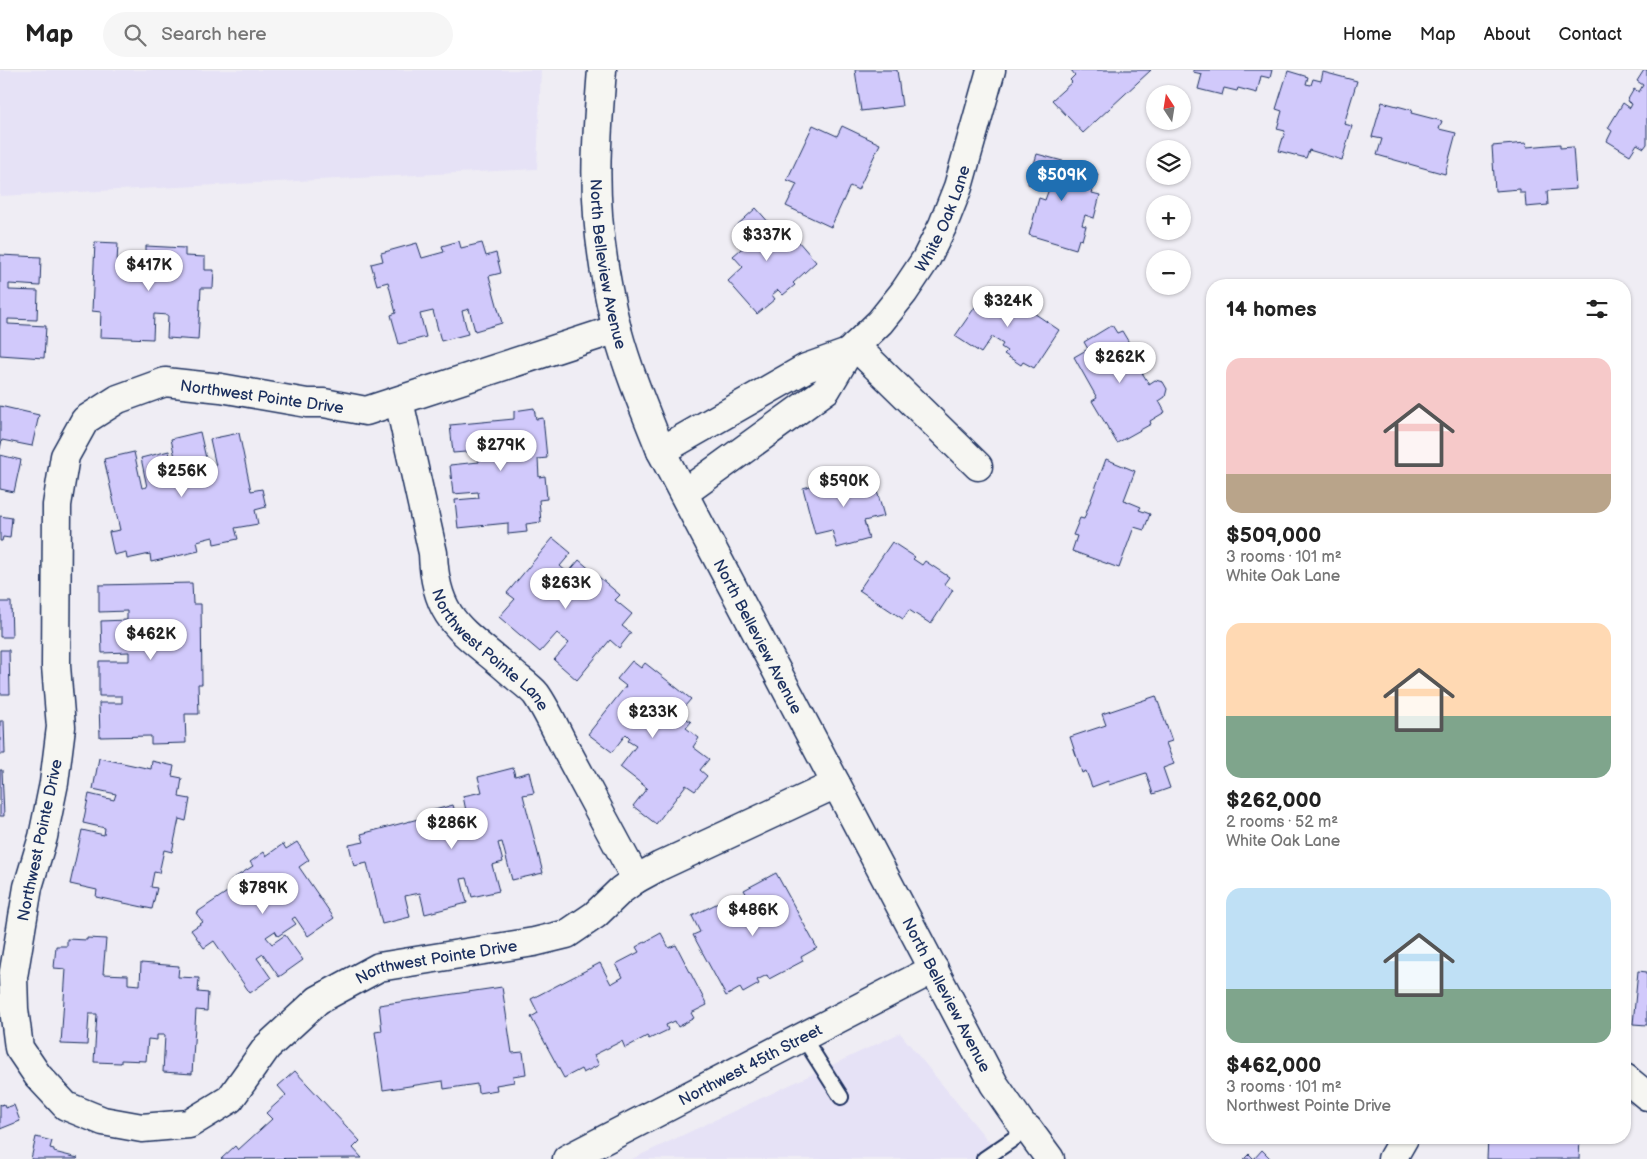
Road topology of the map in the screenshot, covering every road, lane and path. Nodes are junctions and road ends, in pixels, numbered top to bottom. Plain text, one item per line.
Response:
1 (602, 70) edge
2 (991, 70) edge
3 (617, 329) junction
4 (851, 350) junction
5 (399, 401) junction
6 (661, 451) junction
7 (978, 466) dead end
8 (684, 493) junction
9 (836, 784) junction
10 (636, 879) junction
11 (934, 969) junction
12 (803, 1037) junction
13 (1631, 1083) edge
14 (841, 1096) dead end
15 (1647, 1096) edge
16 (1028, 1129) junction
17 (1401, 1144) edge
18 (567, 1159) edge
19 (984, 1159) edge
20 (1050, 1159) edge
21 (1392, 1159) edge

1 - 3 street, North Belleview Avenue
2 - 4 street, White Oak Lane
3 - 5 street, Northwest Pointe Drive
3 - 6 street, North Belleview Avenue
4 - 6 street, White Oak Lane
4 - 7 street
4 - 8 street, White Oak Lane
5 - 10 street, Northwest Pointe Lane
5 - 10 street, Northwest Pointe Drive
6 - 8 street, North Belleview Avenue
8 - 9 street, North Belleview Avenue
9 - 10 street, Northwest Pointe Drive
9 - 11 street, North Belleview Avenue
11 - 12 street, Northwest 45th Street
11 - 16 street, North Belleview Avenue
12 - 14 lane
12 - 18 street, Northwest 45th Street
13 - 15 street
16 - 19 lane
16 - 20 street, North Belleview Avenue
17 - 21 street

